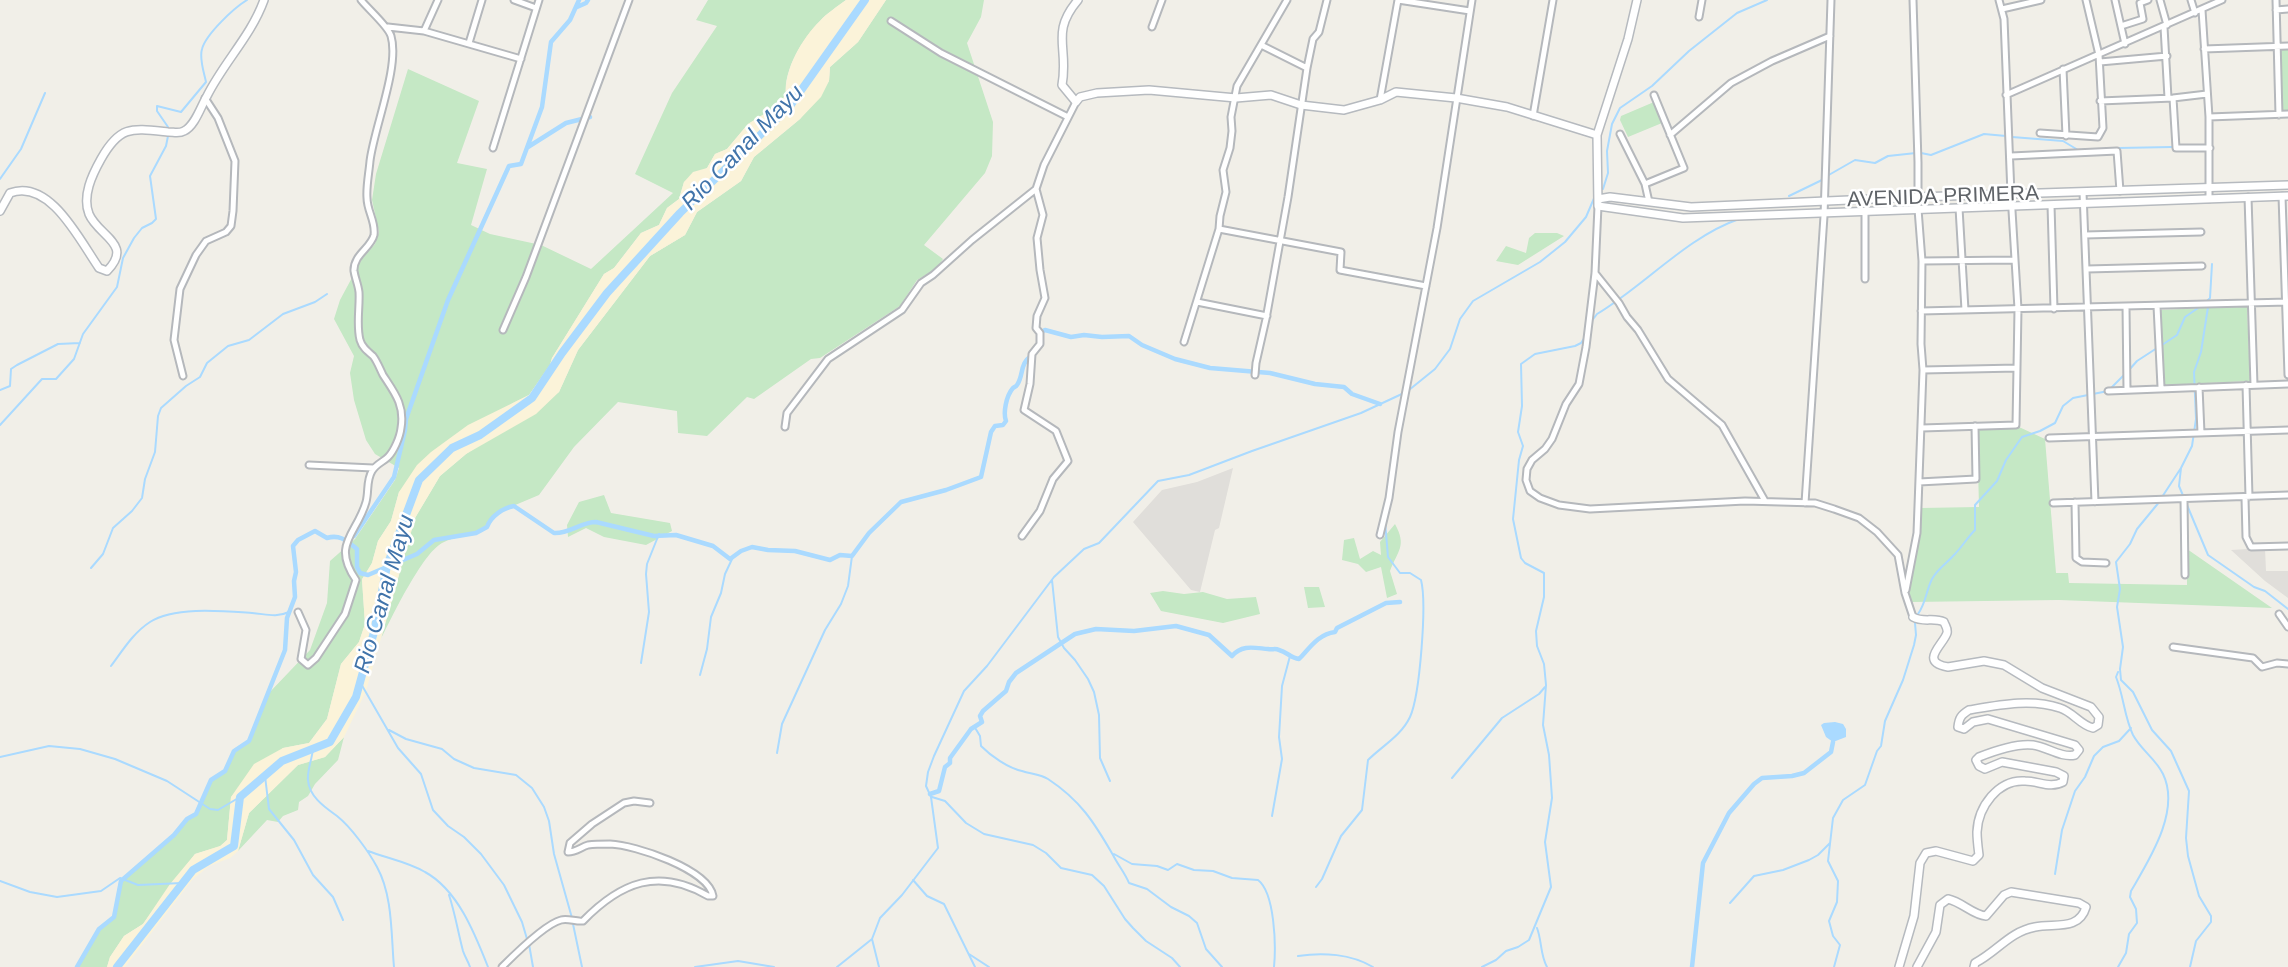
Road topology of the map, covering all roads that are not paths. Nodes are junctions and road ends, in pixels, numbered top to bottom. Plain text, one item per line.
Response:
1 (264, 0) edge
2 (438, 0) edge
3 (482, 0) edge
4 (514, 0) edge
5 (539, 0) edge
6 (629, 0) edge
7 (1078, 0) edge
8 (1162, 0) edge
9 (1287, 0) edge
10 (1327, 0) edge
11 (1398, 0) edge
12 (1472, 0) edge
13 (1553, 0) edge
14 (1637, 0) edge
15 (1702, 0) edge
16 (1831, 0) edge
17 (1913, 0) edge
18 (1999, 0) edge
19 (2041, 0) edge
20 (2086, 0) edge
21 (2115, 0) edge
22 (2148, 0) edge
23 (2160, 0) edge
24 (2191, 0) edge
25 (2222, 0) edge
26 (2276, 0) edge
27 (362, 1) edge
28 (536, 8) junction
29 (2001, 9) junction
30 (2288, 9) edge
31 (2202, 10) junction
32 (2276, 10) junction
33 (1470, 11) junction
34 (2195, 12) junction
35 (1699, 17) dead end
36 (891, 21) dead end
37 (2121, 26) junction
38 (2166, 26) junction
39 (388, 27) junction
40 (1152, 27) dead end
41 (424, 31) junction
42 (1830, 36) junction
43 (469, 43) junction
44 (2125, 44) junction
45 (1261, 45) junction
46 (2288, 46) edge
47 (2277, 47) junction
48 (2204, 49) junction
49 (2167, 56) junction
50 (2099, 58) junction
51 (521, 59) junction
52 (1307, 68) junction
53 (2063, 69) junction
54 (2207, 94) junction
55 (1654, 95) dead end
56 (2007, 95) junction
57 (205, 98) junction
58 (1456, 98) junction
59 (2171, 98) junction
60 (1236, 99) junction
61 (1380, 100) junction
62 (2100, 101) junction
63 (1076, 102) junction
64 (1301, 105) junction
65 (2279, 114) junction
66 (2288, 114) edge
67 (1534, 116) junction
68 (1068, 117) junction
69 (2209, 117) junction
70 (2040, 133) dead end
71 (1620, 134) dead end
72 (1597, 135) junction
73 (1670, 135) junction
74 (2066, 136) junction
75 (493, 148) dead end
76 (2210, 148) junction
77 (2011, 156) junction
78 (1644, 184) junction
79 (2288, 185) edge
80 (1036, 189) junction
81 (2209, 189) junction
82 (2120, 191) junction
83 (2083, 192) junction
84 (2011, 194) junction
85 (2285, 196) edge
86 (1917, 197) junction
87 (2248, 197) junction
88 (2209, 199) junction
89 (1598, 202) junction
90 (1649, 202) junction
91 (1824, 202) junction
92 (2083, 203) junction
93 (2051, 205) junction
94 (2012, 206) junction
95 (1959, 208) junction
96 (1918, 209) junction
97 (0, 211) edge
98 (1865, 211) junction
99 (1823, 212) junction
100 (1219, 229) junction
101 (2201, 232) dead end
102 (2085, 235) junction
103 (1280, 241) junction
104 (2015, 260) junction
105 (1922, 261) junction
106 (1961, 261) junction
107 (2202, 266) dead end
108 (2087, 269) junction
109 (1595, 273) junction
110 (1865, 279) dead end
111 (1426, 286) junction
112 (1197, 302) junction
113 (2286, 302) edge
114 (2250, 303) junction
115 (2126, 306) junction
116 (2157, 306) junction
117 (2088, 307) junction
118 (2018, 309) junction
119 (2054, 309) junction
120 (1965, 310) junction
121 (1922, 311) junction
122 (1267, 316) junction
123 (503, 330) dead end
124 (1184, 342) dead end
125 (2017, 368) junction
126 (1923, 370) junction
127 (1255, 375) dead end
128 (2288, 375) edge
129 (183, 376) dead end
130 (2288, 384) edge
131 (2246, 385) junction
132 (2254, 385) junction
133 (2161, 387) junction
134 (2199, 387) junction
135 (2127, 390) junction
136 (2108, 391) dead end
137 (1975, 426) junction
138 (785, 427) dead end
139 (1922, 428) junction
140 (2288, 430) edge
141 (2248, 431) junction
142 (2201, 433) junction
143 (2091, 435) junction
144 (2049, 438) dead end
145 (309, 465) dead end
146 (373, 468) junction
147 (1919, 482) junction
148 (2288, 495) edge
149 (2247, 498) junction
150 (2184, 499) junction
151 (1765, 501) junction
152 (2075, 502) junction
153 (2095, 502) junction
154 (1805, 503) junction
155 (2053, 503) dead end
156 (1380, 535) dead end
157 (1022, 536) dead end
158 (2288, 546) edge
159 (2106, 564) dead end
160 (2185, 575) dead end
161 (1905, 593) junction
162 (298, 612) dead end
163 (2279, 614) dead end
164 (1915, 618) joint
165 (2288, 627) edge
166 (2173, 647) dead end
167 (2288, 664) edge
168 (650, 803) dead end
169 (502, 967) edge
170 (1899, 967) edge
171 (1917, 967) edge
172 (1974, 967) edge

1 - 57 street
2 - 41 street
3 - 43 street
4 - 28 street
5 - 28 street
6 - 123 street
7 - 63 street
8 - 40 street
9 - 45 street
10 - 52 street
11 - 33 street
11 - 61 street
12 - 33 street
13 - 67 street
14 - 72 street
15 - 35 street
16 - 42 street
17 - 86 street
18 - 29 street
19 - 29 street
20 - 50 street
21 - 37 street
22 - 37 street
23 - 38 street
24 - 34 street
25 - 31 street
26 - 32 street
27 - 39 street
28 - 51 street
29 - 56 street
30 - 32 street
31 - 34 street
31 - 48 street
32 - 47 street
33 - 58 street
34 - 38 street
36 - 68 street
37 - 44 street
38 - 44 street
38 - 49 street
39 - 41 street
39 - 146 street
41 - 43 street
42 - 73 street
42 - 91 street
43 - 51 street
44 - 50 street
45 - 52 street
45 - 60 street
46 - 47 street
47 - 48 street
47 - 65 street
48 - 54 street
49 - 50 street
49 - 59 street
50 - 53 street
50 - 62 street
51 - 75 street
52 - 64 street
53 - 56 street
53 - 74 street
54 - 59 street
54 - 69 street
55 - 73 street
56 - 77 street
57 - 97 street
57 - 129 street
58 - 61 street
58 - 67 street
58 - 111 street
59 - 62 street
59 - 76 street
60 - 63 street
60 - 64 street
60 - 100 street
61 - 64 street
62 - 74 street
63 - 68 street
64 - 103 street
65 - 66 street
65 - 69 street
67 - 72 street
68 - 80 street
69 - 76 street
70 - 74 street
71 - 78 street
72 - 89 street
73 - 78 street
76 - 81 street
77 - 82 street
77 - 84 street
78 - 90 street
79 - 81 street, AVENIDA PRIMERA
80 - 138 street
80 - 157 street
81 - 82 street, AVENIDA PRIMERA
81 - 88 street
82 - 83 street, AVENIDA PRIMERA
83 - 84 street, AVENIDA PRIMERA
83 - 92 street
84 - 86 street, AVENIDA PRIMERA
84 - 94 street
85 - 87 street, AVENIDA PRIMERA
85 - 113 street
86 - 91 street, AVENIDA PRIMERA
86 - 96 street
87 - 88 street, AVENIDA PRIMERA
87 - 114 street
88 - 92 street, AVENIDA PRIMERA
89 - 90 street, AVENIDA PRIMERA
89 - 99 street, AVENIDA PRIMERA
89 - 109 street
90 - 91 street, AVENIDA PRIMERA
91 - 99 street
92 - 93 street, AVENIDA PRIMERA
92 - 102 street
93 - 94 street, AVENIDA PRIMERA
93 - 119 street
94 - 95 street, AVENIDA PRIMERA
94 - 104 street
95 - 96 street, AVENIDA PRIMERA
95 - 106 street
96 - 98 street, AVENIDA PRIMERA
96 - 105 street
98 - 99 street, AVENIDA PRIMERA
98 - 110 street
99 - 154 street
100 - 103 street
100 - 112 street
101 - 102 street
102 - 108 street
103 - 111 street
103 - 122 street
104 - 106 street
104 - 118 street
105 - 106 street
105 - 121 street
106 - 120 street
107 - 108 street
108 - 117 street
109 - 151 street
109 - 151 street
111 - 156 street
112 - 122 street
112 - 124 street
113 - 114 street
113 - 128 street
114 - 116 street
114 - 132 street
115 - 116 street
115 - 117 street
115 - 135 street
116 - 133 street
117 - 119 street
117 - 143 street
118 - 119 street
118 - 120 street
118 - 125 street
120 - 121 street
121 - 126 street
122 - 127 street
125 - 126 street
125 - 137 street
126 - 139 street
130 - 132 street
131 - 132 street
131 - 134 street
131 - 141 street
133 - 134 street
133 - 135 street
134 - 142 street
135 - 136 street
137 - 139 street
137 - 147 street
139 - 147 street
140 - 141 street
141 - 142 street
141 - 149 street
142 - 143 street
143 - 144 street
143 - 153 street
145 - 146 street
146 - 162 street
147 - 161 street
148 - 149 street
149 - 150 street
149 - 158 street
150 - 153 street
150 - 160 street
151 - 154 street
152 - 153 street
152 - 155 street
152 - 159 street
154 - 161 street
161 - 164 street
163 - 165 street
164 - 170 street
166 - 167 street
168 - 169 street
171 - 172 street

